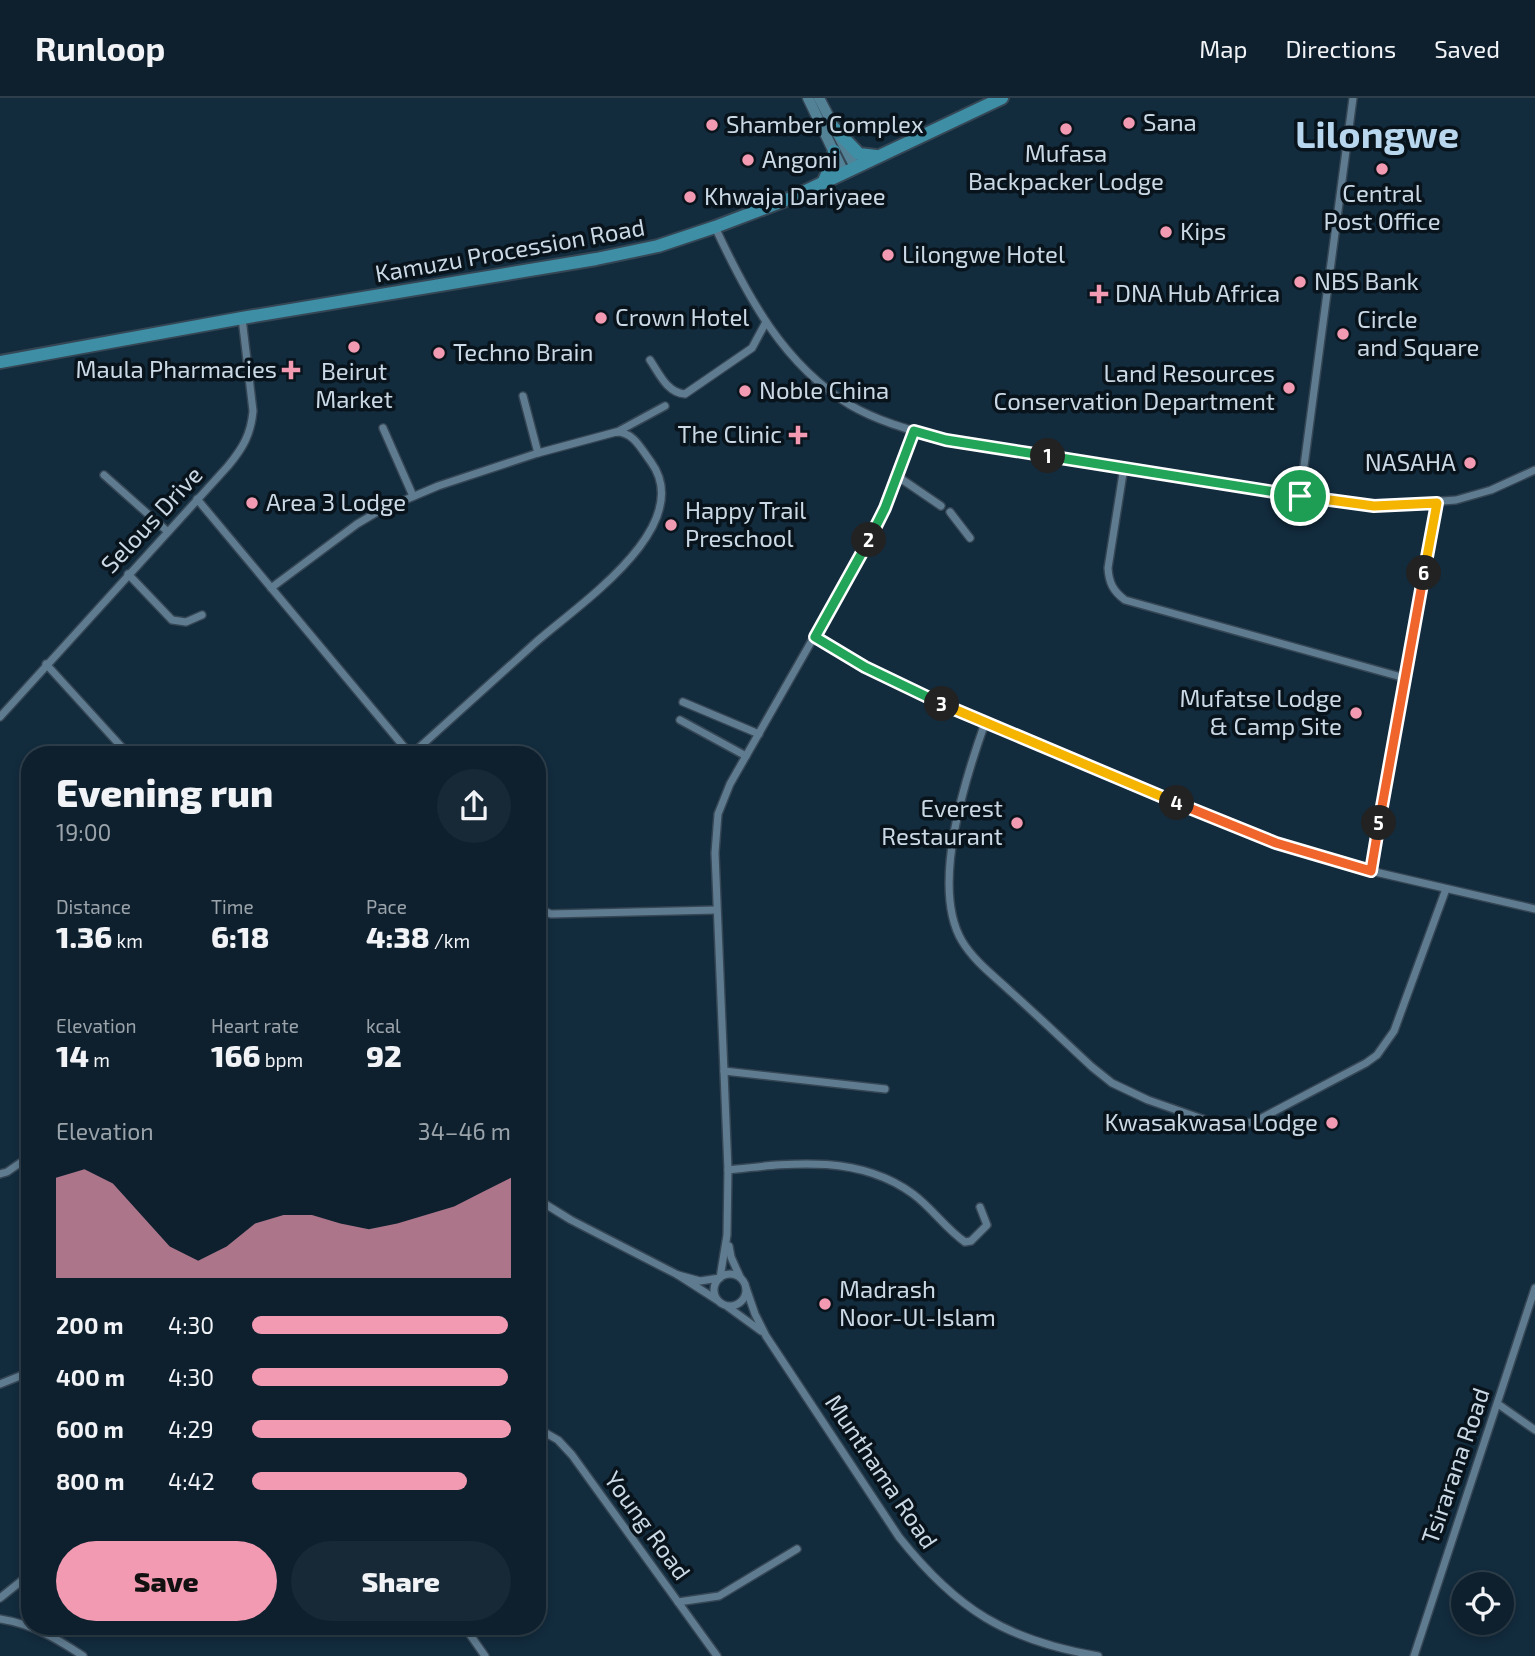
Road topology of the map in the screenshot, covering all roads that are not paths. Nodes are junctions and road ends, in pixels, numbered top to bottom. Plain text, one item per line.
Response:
1 (808, 98) edge
2 (820, 98) edge
3 (1002, 98) edge
4 (1353, 98) edge
5 (835, 129) junction
6 (834, 151) junction
7 (880, 156) junction
8 (850, 170) junction
9 (822, 183) junction
10 (715, 227) junction
11 (243, 318) junction
12 (766, 322) junction
13 (650, 360) dead end
14 (0, 362) edge
15 (523, 396) dead end
16 (665, 405) dead end
17 (383, 428) dead end
18 (914, 431) junction
19 (616, 432) junction
20 (538, 453) junction
21 (1124, 467) junction
22 (1535, 470) edge
23 (104, 475) dead end
24 (897, 476) junction
25 (413, 496) junction
26 (1300, 496) junction
27 (197, 499) junction
28 (1437, 503) junction
29 (941, 506) dead end
30 (950, 512) dead end
31 (167, 531) junction
32 (970, 538) dead end
33 (128, 574) junction
34 (271, 588) junction
35 (202, 615) dead end
36 (815, 637) junction
37 (46, 664) junction
38 (1405, 678) junction
39 (683, 702) dead end
40 (1, 713) edge
41 (680, 720) dead end
42 (985, 723) junction
43 (759, 734) junction
44 (121, 746) edge
45 (404, 746) edge
46 (420, 746) edge
47 (747, 756) junction
48 (1371, 871) junction
49 (1446, 889) junction
50 (1535, 909) edge
51 (716, 910) junction
52 (546, 912) edge
53 (724, 1071) junction
54 (885, 1089) dead end
55 (21, 1162) edge
56 (728, 1170) junction
57 (0, 1174) edge
58 (546, 1205) edge
59 (981, 1207) dead end
60 (727, 1234) junction
61 (678, 1275) junction
62 (720, 1278) junction
63 (741, 1278) junction
64 (746, 1288) junction
65 (1535, 1288) edge
66 (717, 1300) junction
67 (727, 1306) junction
68 (766, 1336) junction
69 (21, 1376) edge
70 (0, 1384) edge
71 (1498, 1404) junction
72 (1535, 1430) edge
73 (546, 1433) edge
74 (797, 1549) dead end
75 (21, 1581) edge
76 (0, 1598) edge
77 (678, 1602) junction
78 (0, 1619) edge
79 (21, 1623) edge
80 (51, 1635) edge
81 (470, 1635) edge
82 (83, 1656) edge
83 (485, 1656) edge
84 (717, 1656) edge
85 (1098, 1656) edge
86 (1414, 1656) edge

1 - 6 main road
2 - 5 main road
3 - 7 highway, Kamuzu Procession Road
4 - 26 street
5 - 7 highway
5 - 8 main road
6 - 8 main road
6 - 9 highway
7 - 8 highway, Kamuzu Procession Road
8 - 9 highway, Kamuzu Procession Road
9 - 10 highway, Kamuzu Procession Road
10 - 11 highway, Kamuzu Procession Road
10 - 12 street
11 - 14 highway, Kamuzu Procession Road
11 - 27 street, Selous Drive
12 - 13 street
12 - 18 street
15 - 20 street
16 - 19 street
17 - 25 street
18 - 21 street
18 - 24 street
19 - 20 street
19 - 46 street
20 - 25 street
21 - 26 street
21 - 38 street
22 - 28 street
23 - 31 street
24 - 29 street
24 - 36 street
25 - 34 street
26 - 28 street
27 - 31 street, Selous Drive
27 - 34 street
28 - 38 street
30 - 32 street
31 - 33 street, Selous Drive
33 - 35 street
33 - 37 street, Selous Drive
34 - 45 street
36 - 42 street
36 - 43 street
37 - 40 street, Selous Drive
37 - 44 street
38 - 48 street
39 - 43 street
41 - 47 street
42 - 48 street
42 - 49 street
43 - 47 street
47 - 51 street
48 - 49 street
49 - 50 street
51 - 52 street
51 - 53 street
53 - 54 street
53 - 56 street
55 - 57 street
56 - 59 street
56 - 60 street
58 - 61 street
60 - 62 street
60 - 63 street
61 - 62 street
61 - 66 street
62 - 63 street
62 - 66 street
63 - 64 street
64 - 67 street
64 - 68 street
65 - 71 street, Tsirarana Road
66 - 67 street
67 - 68 street
68 - 85 street, Munthama Road
69 - 70 street
71 - 72 street
71 - 86 street, Tsirarana Road
73 - 77 street, Young Road
74 - 77 street
75 - 76 street
77 - 84 street, Young Road
78 - 79 street
80 - 82 street
81 - 83 street

